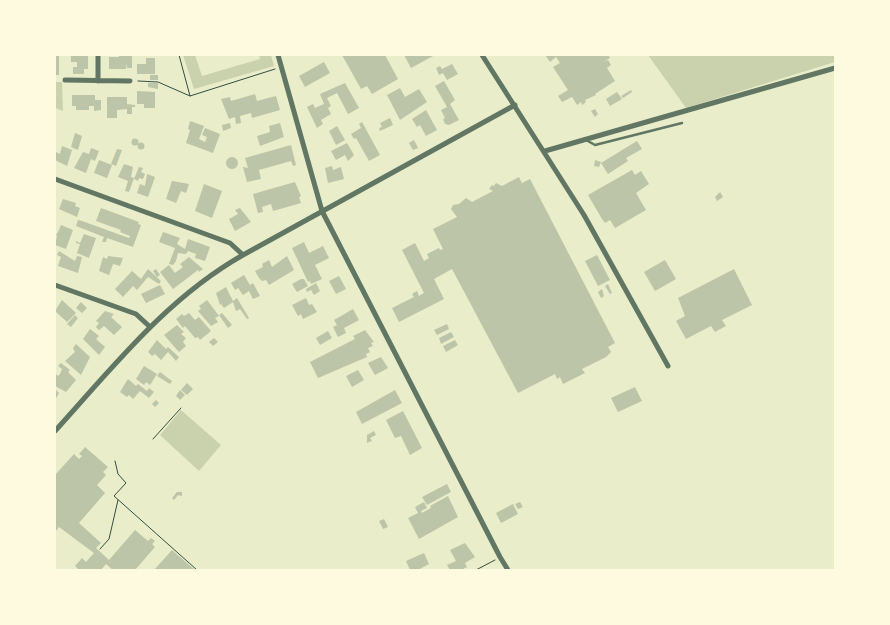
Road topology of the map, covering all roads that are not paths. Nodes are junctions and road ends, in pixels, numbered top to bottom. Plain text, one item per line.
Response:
1 (98, 55) edge
2 (278, 55) edge
3 (482, 55) edge
4 (835, 68) edge
5 (64, 80) dead end
6 (98, 81) junction
7 (130, 81) road end
8 (515, 105) junction
9 (682, 123) dead end
10 (584, 140) junction
11 (545, 151) junction
12 (55, 179) edge
13 (322, 211) junction
14 (243, 255) junction
15 (55, 285) edge
16 (149, 326) junction
17 (668, 366) dead end
18 (55, 431) edge
19 (508, 570) edge

1 - 6 street
2 - 13 street
3 - 8 street
4 - 10 street
5 - 6 street
6 - 7 street
8 - 11 street
8 - 13 street
9 - 10 lane
10 - 11 street
11 - 17 street
12 - 14 street
13 - 14 street
13 - 19 street
14 - 16 street
15 - 16 street
16 - 18 street

